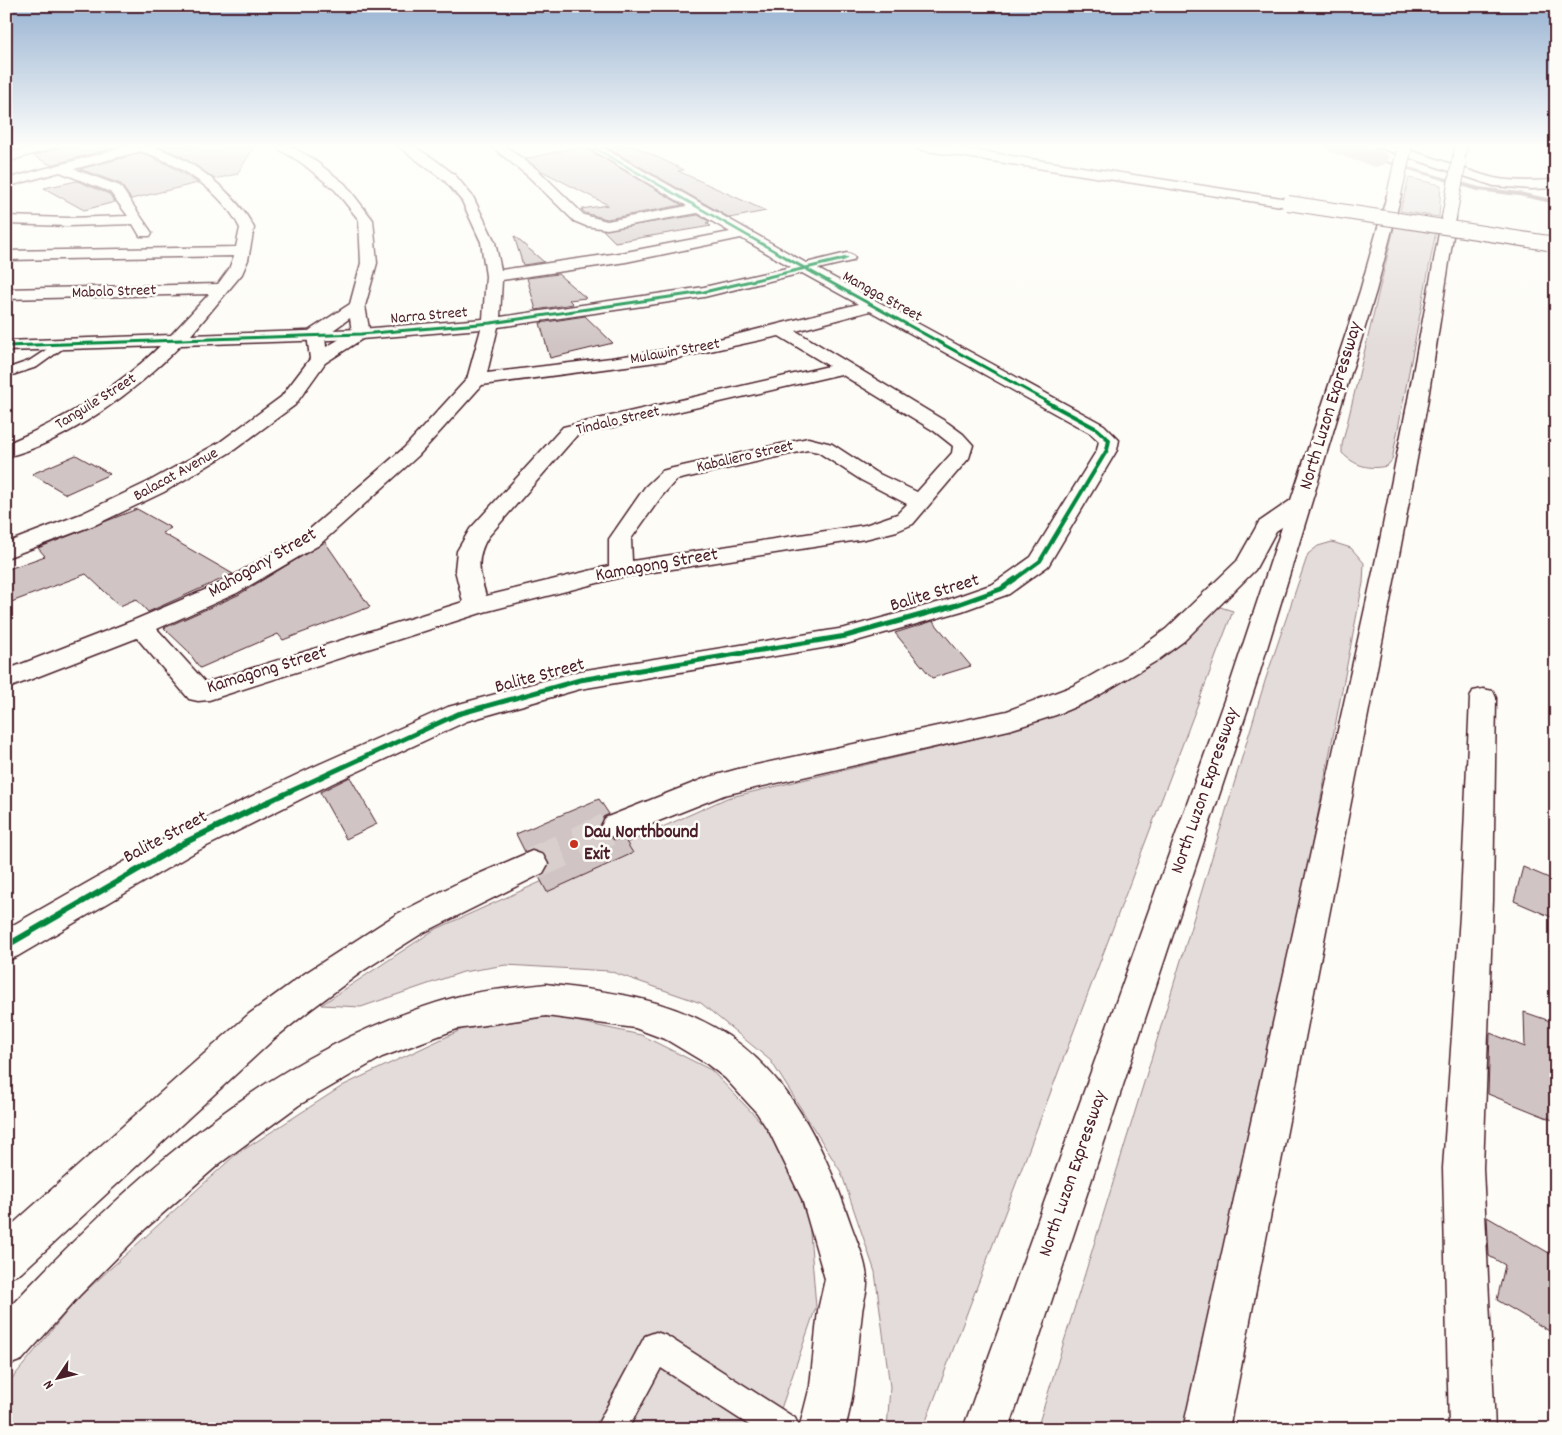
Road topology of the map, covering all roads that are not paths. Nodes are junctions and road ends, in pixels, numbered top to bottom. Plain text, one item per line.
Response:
1 (133, 213) edge
2 (239, 213) edge
3 (360, 213) edge
4 (474, 213) edge
5 (574, 213) edge
6 (674, 213) edge
7 (710, 213) edge
8 (1347, 213) edge
9 (1389, 213) edge
10 (1450, 213) edge
11 (6, 220) edge
12 (138, 220) junction
13 (745, 233) junction
14 (1552, 244) edge
15 (242, 251) junction
16 (143, 254) junction
17 (6, 256) edge
18 (848, 258) dead end
19 (804, 268) junction
20 (494, 276) junction
21 (222, 289) junction
22 (6, 294) edge
23 (357, 306) junction
24 (871, 306) junction
25 (491, 324) junction
26 (782, 330) junction
27 (316, 334) junction
28 (361, 334) junction
29 (178, 341) junction
30 (6, 346) edge
31 (58, 346) junction
32 (319, 359) junction
33 (844, 368) junction
34 (6, 373) edge
35 (476, 380) junction
36 (1109, 440) joint
37 (6, 451) edge
38 (918, 502) junction
39 (1302, 502) junction
40 (6, 551) edge
41 (620, 570) junction
42 (476, 606) junction
43 (141, 627) junction
44 (6, 680) edge
45 (1483, 698) dead end
46 (616, 826) tunnel mouth
47 (532, 864) tunnel mouth
48 (6, 946) edge
49 (6, 1258) edge
50 (6, 1344) edge
51 (611, 1429) edge
52 (784, 1429) edge
53 (822, 1429) edge
54 (986, 1429) edge
55 (1206, 1429) edge
56 (1472, 1429) edge

1 - 12 main road
2 - 15 main road, Tanguile Street
3 - 23 main road
4 - 20 main road, Mahogany Street
5 - 6 main road
7 - 13 main road, Mangga Street
8 - 14 main road, bridge
9 - 39 main road, North Luzon Expressway, bridge
10 - 55 main road, bridge
11 - 12 main road
12 - 16 main road
13 - 19 main road, Mangga Street
13 - 20 main road
15 - 16 main road
15 - 21 main road, Tanguile Street
16 - 17 main road
18 - 19 main road, Narra Street
19 - 24 main road, Mangga Street
19 - 25 main road, Narra Street
20 - 25 main road, Mahogany Street
21 - 22 main road, Mabolo Street
21 - 29 main road, Tanguile Street
23 - 27 main road
23 - 28 main road
24 - 26 main road, Mulawin Street
24 - 36 main road, Mangga Street
25 - 28 main road, Narra Street
25 - 35 main road, Mahogany Street
26 - 33 main road, Kamagong Street
26 - 35 main road, Mulawin Street
27 - 28 main road, Narra Street
27 - 29 main road, Narra Street
27 - 32 main road
28 - 32 main road, Balacat Avenue
29 - 31 main road, Narra Street
29 - 37 main road, Tanguile Street
30 - 31 main road, Narra Street
31 - 34 lane
32 - 40 main road, Balacat Avenue
33 - 38 main road, Kamagong Street
33 - 42 main road, Tindalo Street
35 - 43 main road, Mahogany Street
36 - 48 main road, Balite Street
38 - 41 main road, Kamagong Street
38 - 41 main road, Kabaliero Street
39 - 46 main road
39 - 54 main road, North Luzon Expressway
41 - 42 main road, Kamagong Street
42 - 43 main road, Kamagong Street
43 - 44 main road, Mahogany Street
45 - 56 main road
47 - 49 main road
50 - 53 main road
51 - 52 lane

